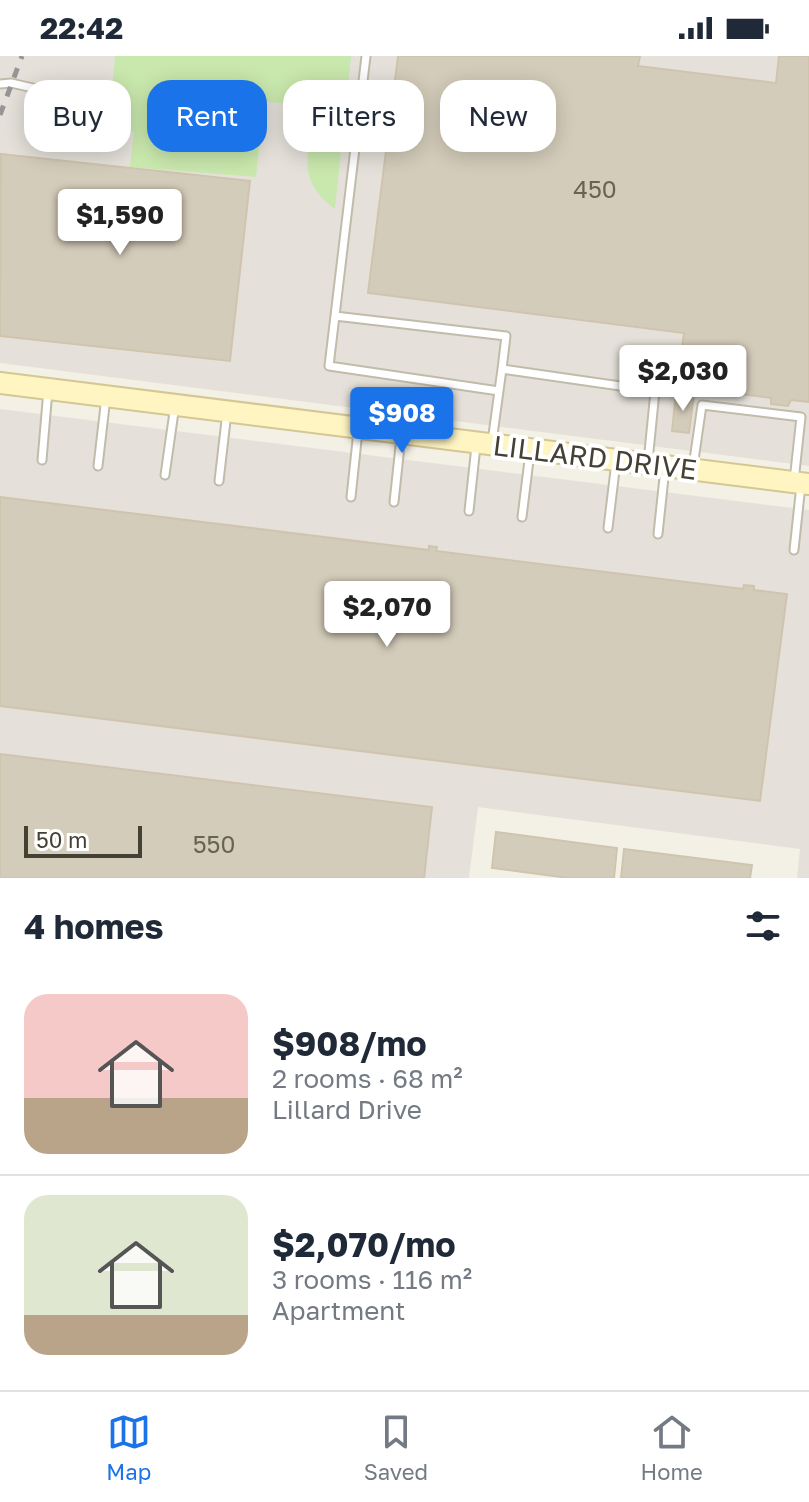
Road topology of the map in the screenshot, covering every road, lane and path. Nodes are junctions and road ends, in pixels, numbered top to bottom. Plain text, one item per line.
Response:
1 (366, 56) edge
2 (0, 84) edge
3 (24, 86) edge
4 (335, 316) junction
5 (502, 369) junction
6 (0, 383) edge
7 (48, 389) junction
8 (499, 391) junction
9 (106, 396) junction
10 (175, 405) junction
11 (227, 411) junction
12 (358, 428) junction
13 (401, 433) junction
14 (484, 444) junction
15 (531, 449) junction
16 (42, 460) dead end
17 (616, 460) junction
18 (657, 465) junction
19 (98, 466) dead end
20 (692, 470) junction
21 (165, 475) dead end
22 (219, 481) dead end
23 (801, 483) edge
24 (351, 497) dead end
25 (394, 502) dead end
26 (469, 511) dead end
27 (522, 517) dead end
28 (608, 528) dead end
29 (658, 534) dead end
30 (794, 550) dead end

1 - 4 lane
2 - 3 lane
4 - 5 lane
4 - 8 lane
5 - 8 lane
5 - 18 lane
6 - 7 street, LILLARD DRIVE
7 - 9 street, LILLARD DRIVE
7 - 16 lane
8 - 14 lane
9 - 10 street, LILLARD DRIVE
9 - 19 lane
10 - 11 street, LILLARD DRIVE
10 - 21 lane
11 - 12 street, LILLARD DRIVE
11 - 22 lane
12 - 13 street, LILLARD DRIVE
12 - 24 lane
13 - 14 street, LILLARD DRIVE
13 - 25 lane
14 - 15 street, LILLARD DRIVE
14 - 26 lane
15 - 17 street, LILLARD DRIVE
15 - 27 lane
17 - 18 street, LILLARD DRIVE
17 - 28 lane
18 - 20 street, LILLARD DRIVE
18 - 29 lane
20 - 23 street, LILLARD DRIVE
20 - 23 lane
23 - 30 lane

